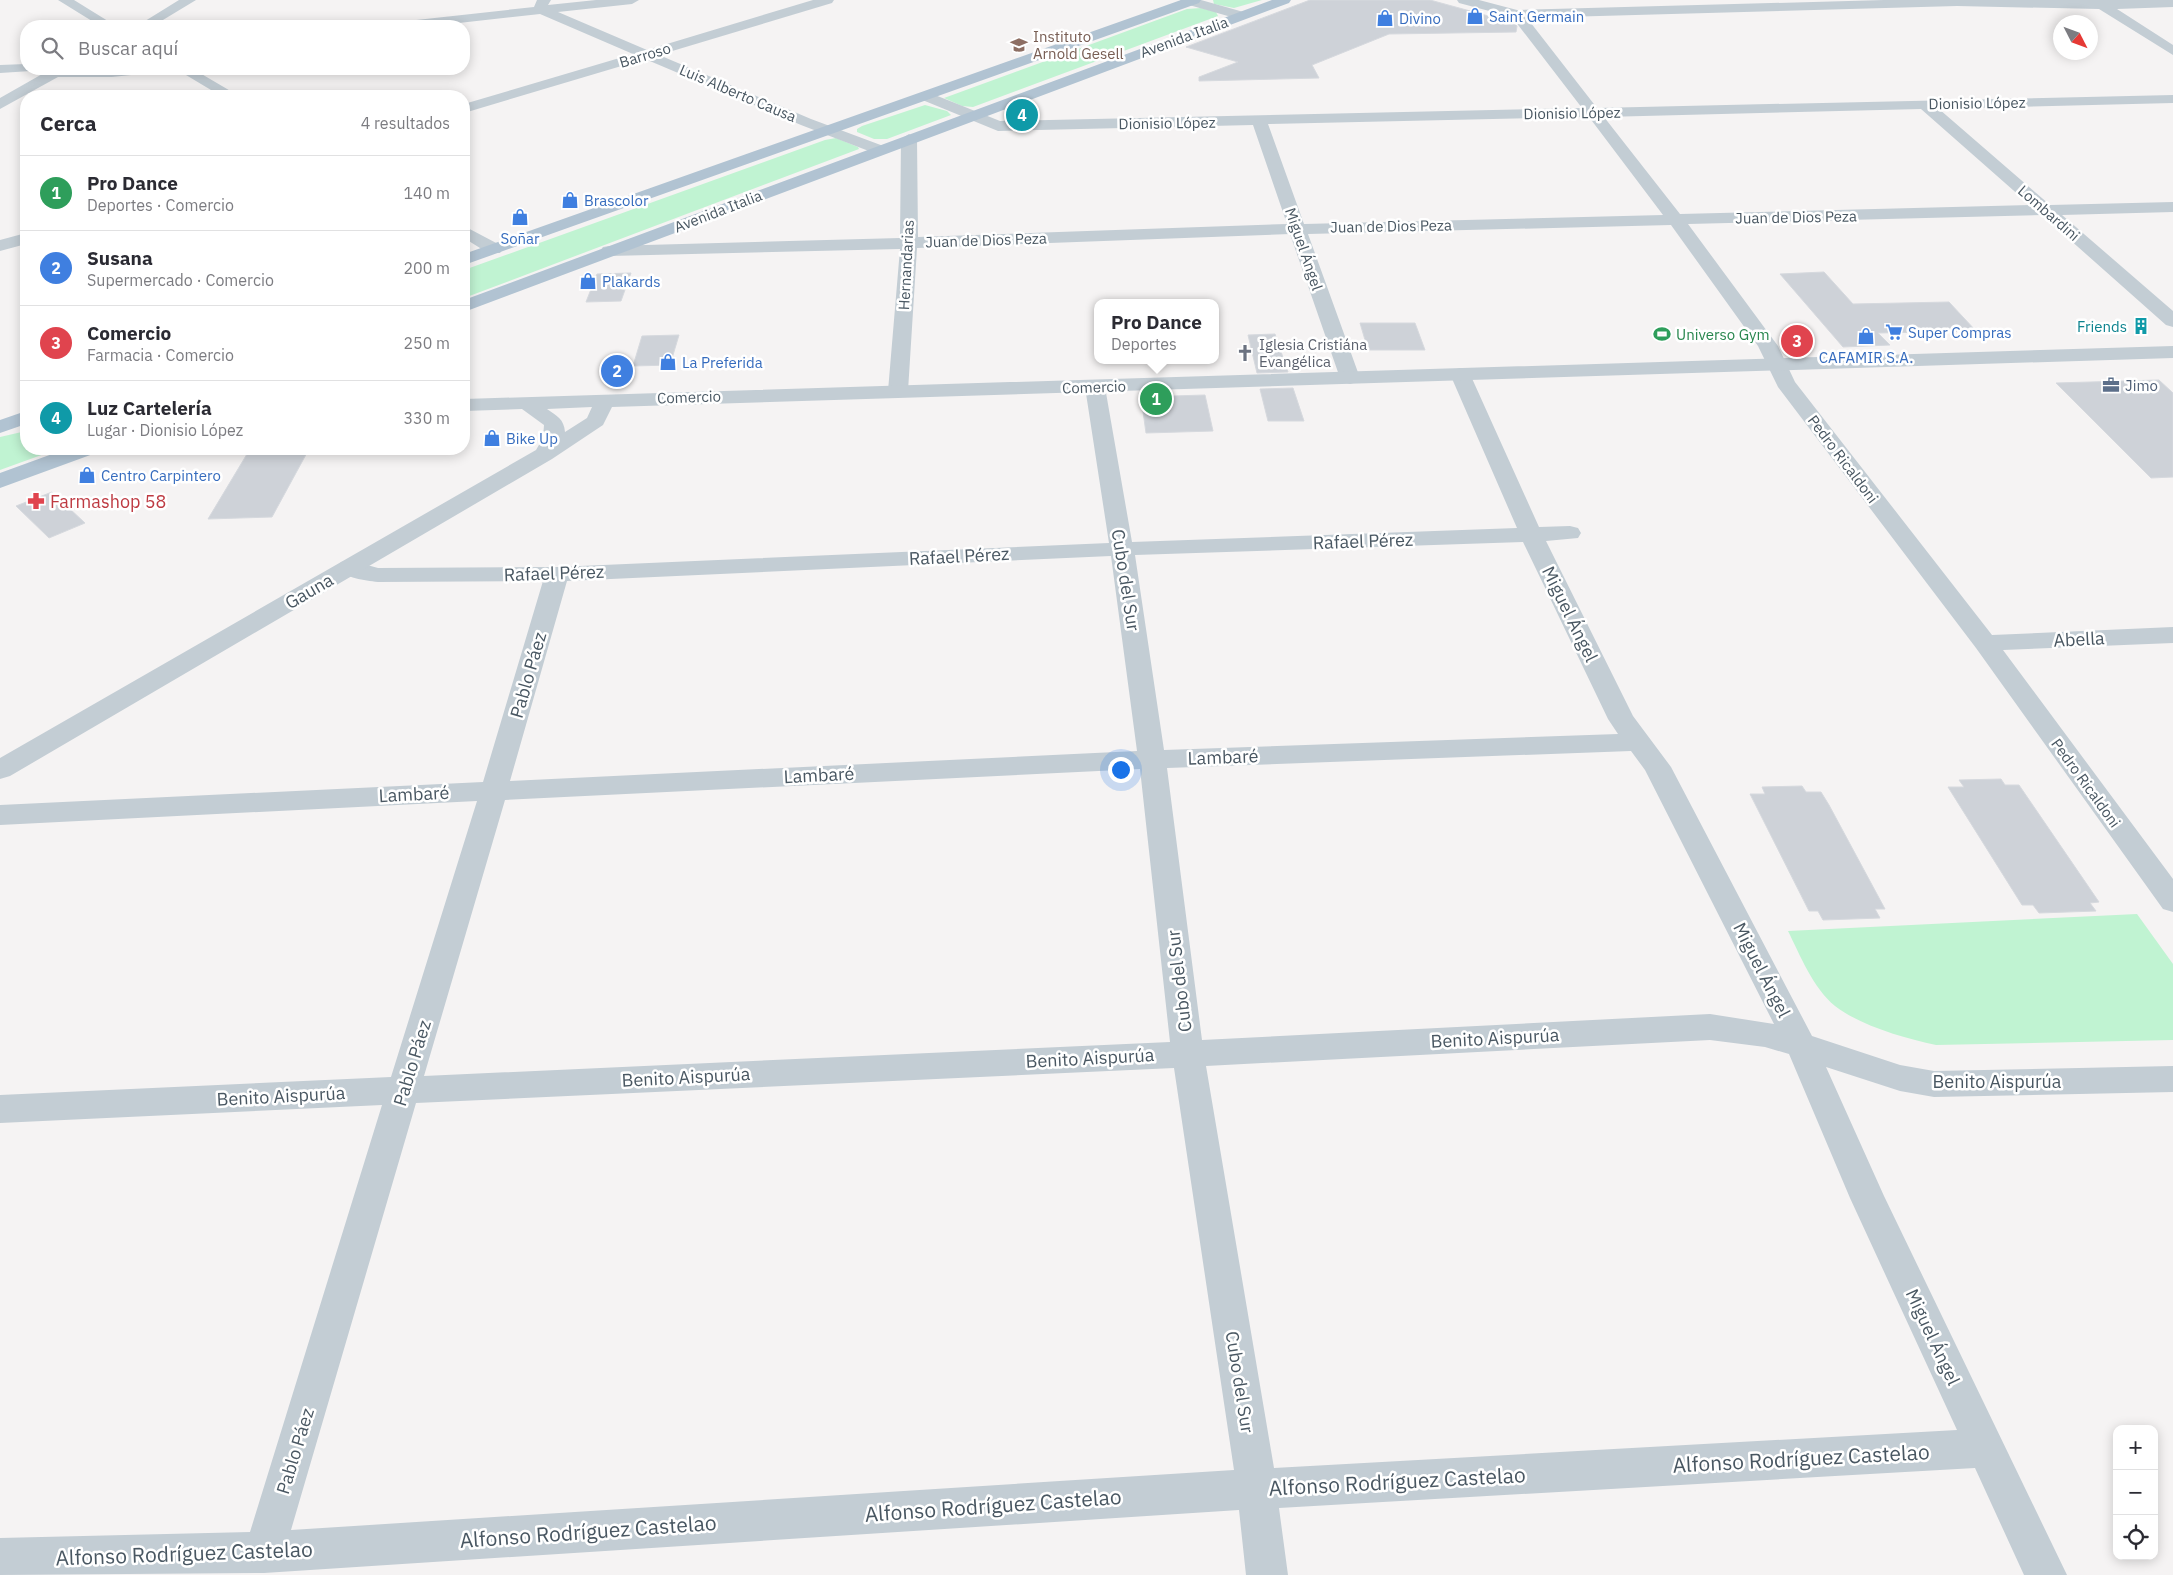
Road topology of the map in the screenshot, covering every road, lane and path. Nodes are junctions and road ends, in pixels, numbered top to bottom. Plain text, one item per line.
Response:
1 (65, 0) edge
2 (189, 0) edge
3 (632, 0) edge
4 (827, 0) edge
5 (1191, 0) edge
6 (1284, 0) edge
7 (1464, 0) edge
8 (2098, 2) edge
9 (2173, 3) edge
10 (543, 5) edge
11 (1517, 14) junction
12 (1242, 16) junction
13 (99, 20) edge
14 (155, 20) edge
15 (439, 20) edge
16 (2173, 51) edge
17 (646, 54) junction
18 (20, 68) edge
19 (0, 69) edge
20 (45, 75) edge
21 (194, 75) edge
22 (22, 90) edge
23 (221, 90) edge
24 (20, 91) edge
25 (925, 96) junction
26 (2173, 99) edge
27 (0, 104) edge
28 (1924, 104) junction
29 (470, 107) edge
30 (1595, 113) junction
31 (972, 116) junction
32 (1259, 121) junction
33 (831, 130) junction
34 (909, 139) junction
35 (880, 150) junction
36 (2173, 207) edge
37 (2046, 210) junction
38 (1676, 220) junction
39 (1297, 229) junction
40 (470, 235) edge
41 (20, 240) edge
42 (909, 243) junction
43 (0, 246) edge
44 (494, 249) junction
45 (609, 251) junction
46 (470, 258) edge
47 (470, 304) edge
48 (2173, 321) edge
49 (2173, 352) edge
50 (1777, 364) junction
51 (1460, 374) junction
52 (1350, 378) junction
53 (1095, 387) junction
54 (898, 391) junction
55 (605, 400) junction
56 (525, 402) junction
57 (470, 405) edge
58 (544, 454) junction
59 (69, 455) edge
60 (0, 481) edge
61 (1570, 533) dead end
62 (1532, 536) junction
63 (1122, 548) junction
64 (349, 567) junction
65 (557, 574) junction
66 (2173, 635) edge
67 (1985, 643) junction
68 (1638, 742) junction
69 (1152, 759) junction
70 (0, 770) edge
71 (494, 790) junction
72 (0, 815) edge
73 (2173, 902) edge
74 (1801, 1046) junction
75 (1188, 1054) junction
76 (2173, 1079) edge
77 (404, 1090) junction
78 (0, 1109) edge
79 (1985, 1448) junction
80 (1257, 1489) junction
81 (264, 1552) junction
82 (0, 1560) edge
83 (1267, 1575) edge
84 (2046, 1575) edge

1 - 13 street
2 - 14 street
3 - 10 street
4 - 17 street, Barroso
5 - 12 street
5 - 25 main road, Avenida Italia
6 - 12 main road, Avenida Italia
7 - 11 street
8 - 9 street
8 - 11 street
8 - 16 street
10 - 15 street
10 - 17 street, Luis Alberto Causa
11 - 30 street, Pedro Ricaldoni
12 - 31 main road, Avenida Italia
17 - 29 street, Barroso
17 - 33 street, Luis Alberto Causa
18 - 19 street
20 - 22 street
21 - 23 street
24 - 27 street
25 - 31 street
25 - 33 main road, Avenida Italia
26 - 28 street, Dionisio López
28 - 30 street, Dionisio López
28 - 37 street, Lombardini
30 - 32 street, Dionisio López
30 - 38 street, Pedro Ricaldoni
31 - 32 street, Dionisio López
31 - 34 main road, Avenida Italia
32 - 39 street, Miguel Ángel
33 - 35 street, Luis Alberto Causa
33 - 44 main road, Avenida Italia
34 - 35 main road, Avenida Italia
34 - 42 street, Hernandarias
35 - 45 main road, Avenida Italia
36 - 37 street, Juan de Dios Peza
37 - 38 street, Juan de Dios Peza
37 - 48 street, Lombardini
38 - 39 street, Juan de Dios Peza
38 - 50 street, Pedro Ricaldoni
39 - 42 street, Juan de Dios Peza
39 - 52 street, Miguel Ángel
40 - 44 street
41 - 43 street
42 - 45 street, Juan de Dios Peza
42 - 54 street, Hernandarias
44 - 46 main road, Avenida Italia
45 - 47 main road, Avenida Italia
49 - 50 street, Comercio
50 - 51 street, Comercio
50 - 67 street, Pedro Ricaldoni
51 - 52 street, Comercio
51 - 62 street, Miguel Ángel
52 - 53 street, Comercio
53 - 54 street, Comercio
53 - 63 street, Cubo del Sur
54 - 55 street, Comercio
55 - 56 street, Comercio
55 - 58 street, Gauna
56 - 57 street, Comercio
56 - 58 street
58 - 64 street, Gauna
59 - 60 main road
61 - 62 street, Rafael Pérez
62 - 63 street, Rafael Pérez
62 - 68 street, Miguel Ángel
63 - 65 street, Rafael Pérez
63 - 69 street, Cubo del Sur
64 - 65 street, Rafael Pérez
64 - 70 street, Gauna
65 - 71 street, Pablo Páez
66 - 67 street, Abella
67 - 73 street, Pedro Ricaldoni
68 - 69 street, Lambaré
68 - 74 street, Miguel Ángel
69 - 71 street, Lambaré
69 - 75 street, Cubo del Sur
71 - 72 street, Lambaré
71 - 77 street, Pablo Páez
74 - 75 street, Benito Aispurúa
74 - 76 street, Benito Aispurúa
74 - 79 street, Miguel Ángel
75 - 77 street, Benito Aispurúa
75 - 80 street, Cubo del Sur
77 - 78 street, Benito Aispurúa
77 - 81 street, Pablo Páez
79 - 80 street, Alfonso Rodríguez Castelao
79 - 84 street, Miguel Ángel
80 - 81 street, Alfonso Rodríguez Castelao
80 - 83 street, Cubo del Sur
81 - 82 street, Alfonso Rodríguez Castelao

